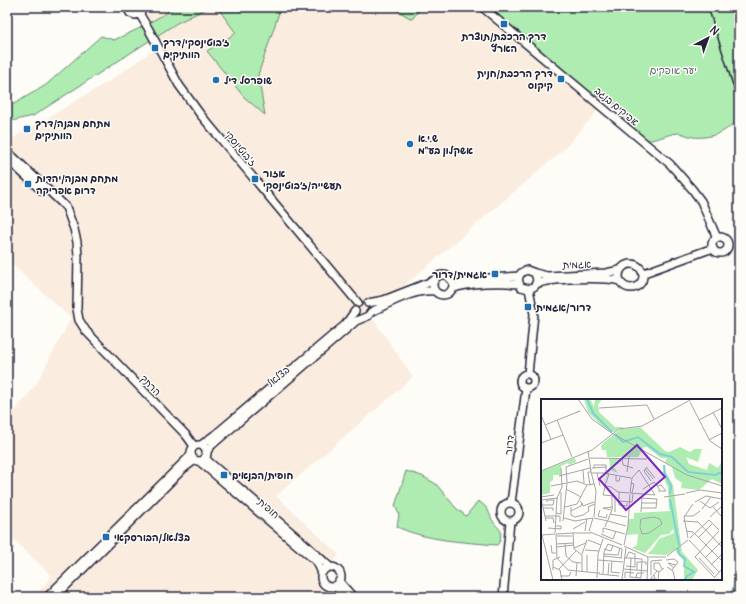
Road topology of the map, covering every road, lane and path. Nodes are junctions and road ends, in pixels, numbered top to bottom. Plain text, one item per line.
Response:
1 (127, 7) edge
2 (482, 7) edge
3 (141, 10) edge
4 (7, 142) edge
5 (7, 150) edge
6 (7, 162) edge
7 (71, 219) junction
8 (717, 238) junction
9 (713, 248) junction
10 (620, 270) junction
11 (535, 273) junction
12 (644, 273) junction
13 (519, 276) junction
14 (450, 279) junction
15 (435, 280) junction
16 (620, 281) junction
17 (519, 284) junction
18 (536, 284) junction
19 (452, 289) junction
20 (530, 289) junction
21 (435, 291) junction
22 (358, 303) junction
23 (368, 303) junction
24 (355, 311) junction
25 (371, 312) junction
26 (363, 317) junction
27 (528, 374) junction
28 (526, 389) junction
29 (197, 446) junction
30 (199, 457) junction
31 (512, 503) junction
32 (510, 521) junction
33 (330, 567) junction
34 (322, 573) junction
35 (337, 583) junction
36 (47, 597) edge
37 (55, 597) edge
38 (346, 597) edge
39 (353, 597) edge
40 (502, 597) edge

1 - 3 street
2 - 8 street, אפיקים בנגב
3 - 22 street, ז'בוטינסקי
4 - 5 street
5 - 7 street
6 - 7 street
7 - 29 street, הרתך
8 - 9 street
8 - 9 street
9 - 12 street
10 - 11 street, אגמית
10 - 12 street
10 - 16 street
11 - 13 street
11 - 18 street
12 - 16 street
13 - 14 street
13 - 17 street
14 - 15 street
14 - 19 street
15 - 21 street
15 - 23 street
16 - 18 street, אגמית
17 - 19 street
17 - 20 street
18 - 20 street
19 - 21 street
20 - 27 street
21 - 25 street
22 - 23 street
22 - 24 street
23 - 25 street
24 - 26 street
24 - 29 street, בצלאל
25 - 26 street
26 - 30 street, בצלאל
27 - 28 street
27 - 28 street
28 - 31 street, דרור
29 - 30 street
29 - 30 street, הרתך
30 - 33 street, חופית
30 - 34 street, חופית
30 - 36 street, בצלאל
30 - 37 street, בצלאל
31 - 32 street
31 - 32 street
32 - 40 street
33 - 34 street
33 - 35 street
34 - 35 street
35 - 38 street
35 - 39 street

